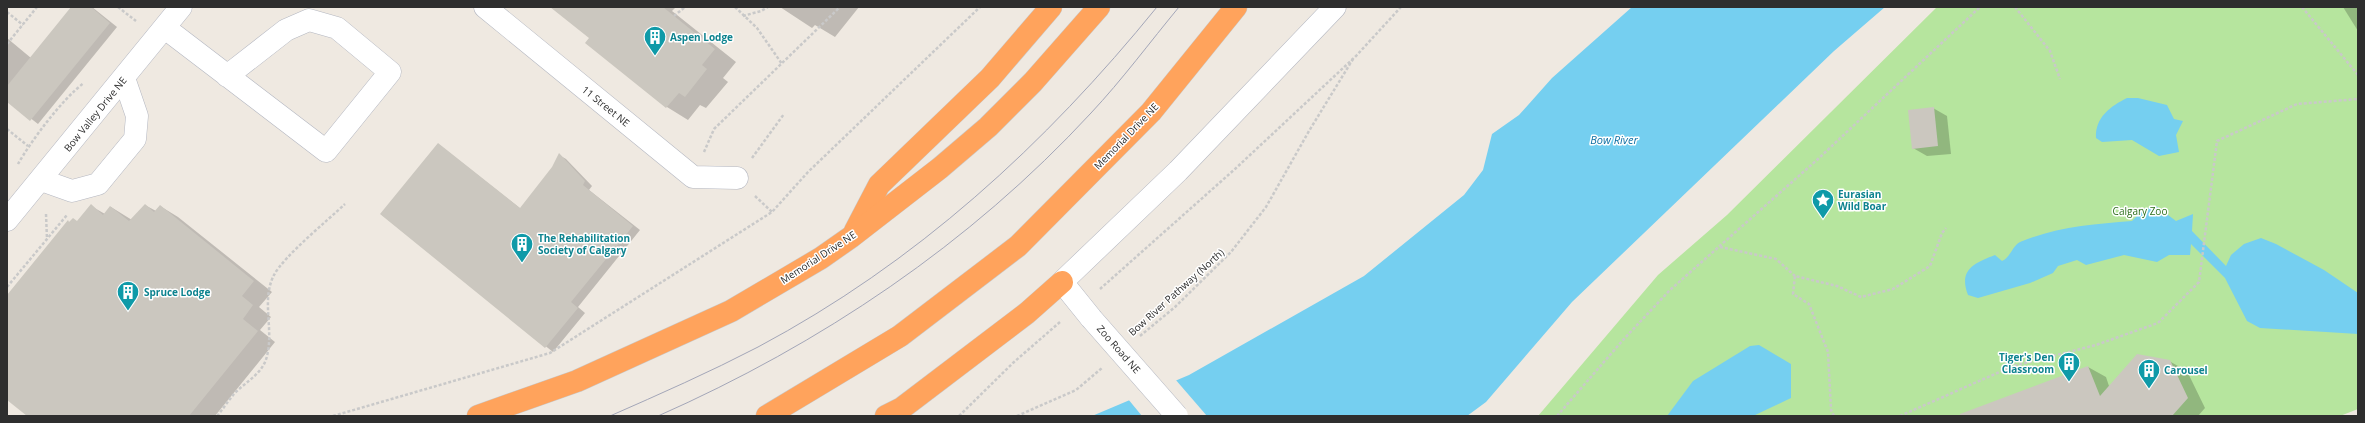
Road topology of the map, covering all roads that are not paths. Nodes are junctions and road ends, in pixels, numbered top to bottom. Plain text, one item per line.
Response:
1 (182, 7) edge
2 (485, 7) edge
3 (1051, 7) edge
4 (1099, 7) edge
5 (1236, 7) edge
6 (1335, 7) edge
7 (165, 28) junction
8 (227, 76) junction
9 (124, 78) junction
10 (47, 173) junction
11 (737, 178) dead end
12 (7, 220) edge
13 (851, 237) junction
14 (1062, 282) junction
15 (478, 416) edge
16 (767, 416) edge
17 (886, 416) edge
18 (1177, 416) edge

1 - 7 street, Bow Valley Drive NE
2 - 11 street, 11 Street NE
3 - 13 highway
4 - 13 highway, Memorial Drive NE
5 - 16 highway, Memorial Drive NE
6 - 14 street
7 - 8 street
7 - 9 street, Bow Valley Drive NE
8 - 8 street
9 - 10 street, Bow Valley Drive NE
9 - 10 street
10 - 12 street, Bow Valley Drive NE
13 - 15 highway, Memorial Drive NE
14 - 17 highway
14 - 18 street, Zoo Road NE, bridge

